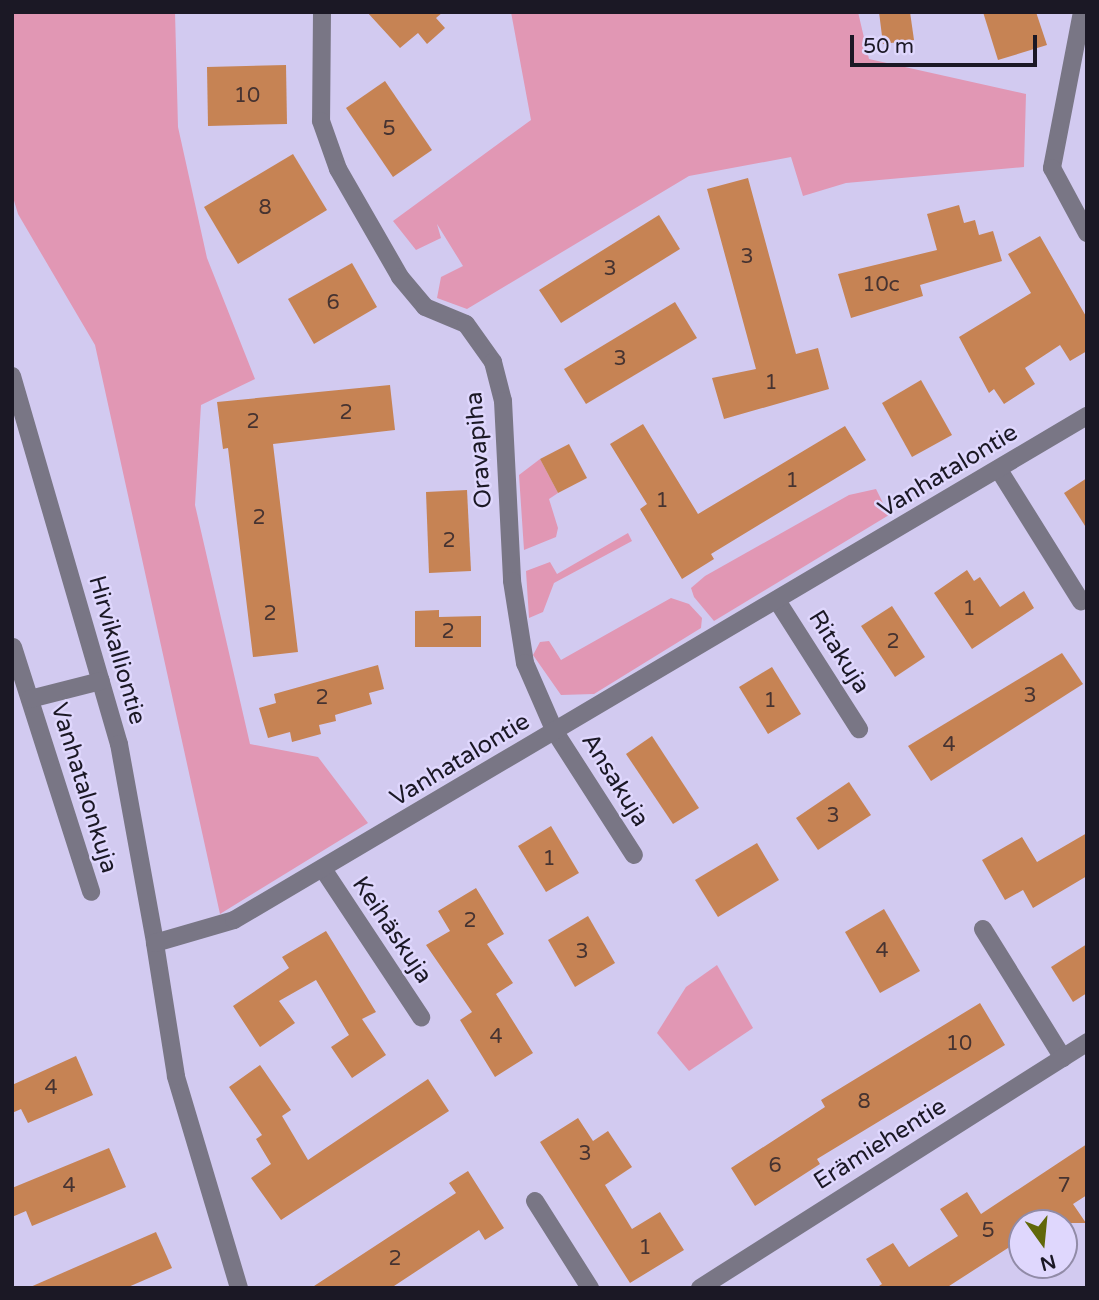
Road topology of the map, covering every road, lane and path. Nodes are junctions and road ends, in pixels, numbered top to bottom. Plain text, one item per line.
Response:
1 (323, 12) edge
2 (1082, 12) edge
3 (1087, 233) edge
4 (12, 376) edge
5 (1087, 416) edge
6 (999, 470) junction
7 (1081, 601) dead end
8 (778, 602) junction
9 (13, 647) edge
10 (101, 681) junction
11 (30, 699) junction
12 (859, 729) dead end
13 (555, 732) junction
14 (634, 855) dead end
15 (323, 869) junction
16 (91, 892) dead end
17 (983, 929) dead end
18 (155, 943) junction
19 (421, 1017) dead end
20 (1087, 1042) edge
21 (1063, 1058) junction
22 (535, 1200) dead end
23 (239, 1288) edge
24 (590, 1288) edge
25 (700, 1288) edge

1 - 13 street, Oravapiha
2 - 3 street
4 - 10 street, Hirvikalliontie
5 - 6 street, Vanhatalontie
6 - 7 street
6 - 8 street, Vanhatalontie
8 - 12 street, Ritakuja
8 - 13 street, Vanhatalontie
9 - 11 street, Vanhatalonkuja
10 - 11 street, Vanhatalonkuja
10 - 18 street, Hirvikalliontie
11 - 16 street, Vanhatalonkuja
13 - 14 street, Ansakuja
13 - 15 street, Vanhatalontie
15 - 18 street, Vanhatalontie
15 - 19 street, Keihäskuja
17 - 21 street
18 - 23 street
20 - 21 street, Erämiehentie
21 - 25 street, Erämiehentie
22 - 24 street

